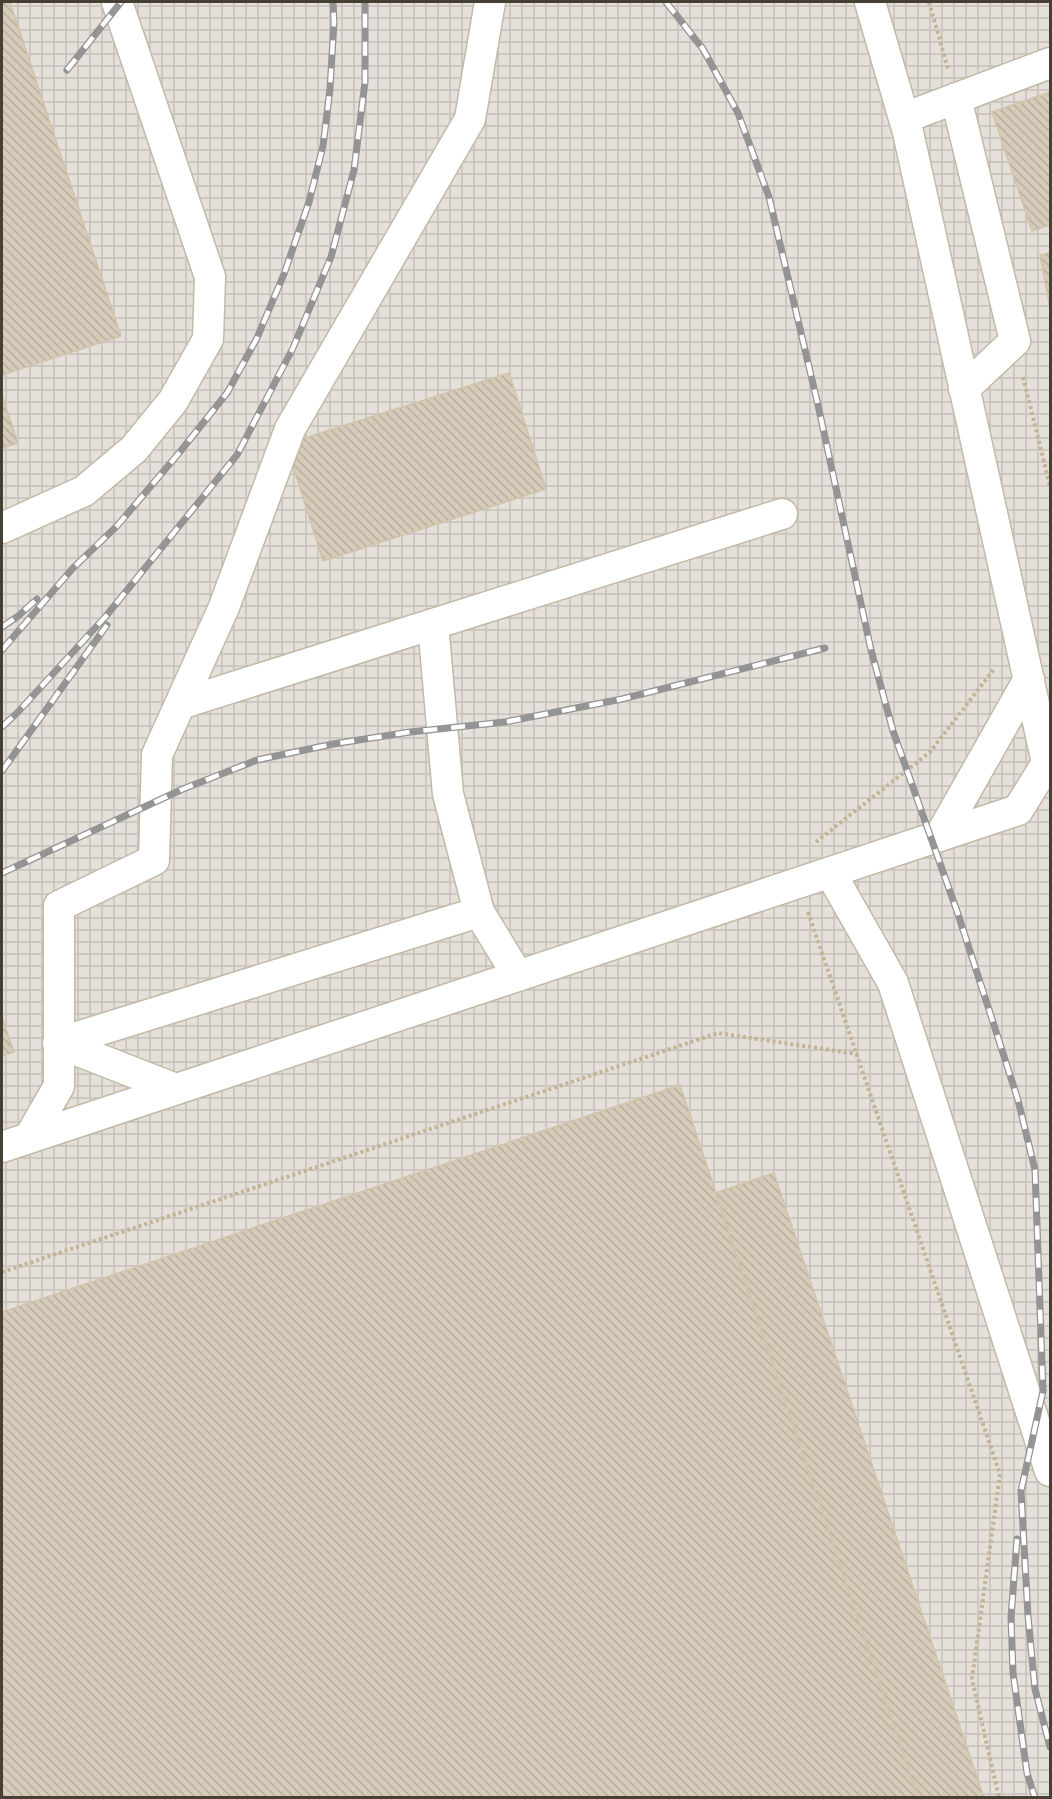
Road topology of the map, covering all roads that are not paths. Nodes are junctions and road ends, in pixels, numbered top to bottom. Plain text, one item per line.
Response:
1 (117, 2) edge
2 (490, 2) edge
3 (870, 2) edge
4 (1050, 63) edge
5 (956, 98) junction
6 (904, 118) junction
7 (964, 389) junction
8 (782, 514) dead end
9 (2, 528) edge
10 (433, 624) junction
11 (1029, 679) junction
12 (180, 704) junction
13 (1049, 769) edge
14 (940, 836) junction
15 (830, 872) junction
16 (479, 912) junction
17 (518, 976) junction
18 (58, 1043) junction
19 (176, 1089) junction
20 (15, 1142) edge
21 (1050, 1472) edge

1 - 9 lane
2 - 12 lane
3 - 6 lane
4 - 5 lane
5 - 6 lane
5 - 7 lane
6 - 7 lane
7 - 11 lane
8 - 10 lane
10 - 12 lane
10 - 16 lane
11 - 13 lane
11 - 14 lane
12 - 18 lane
13 - 14 lane
14 - 15 lane
15 - 17 lane
15 - 21 lane
16 - 17 lane
16 - 18 lane
17 - 19 lane
18 - 19 lane
18 - 20 lane
19 - 20 lane

